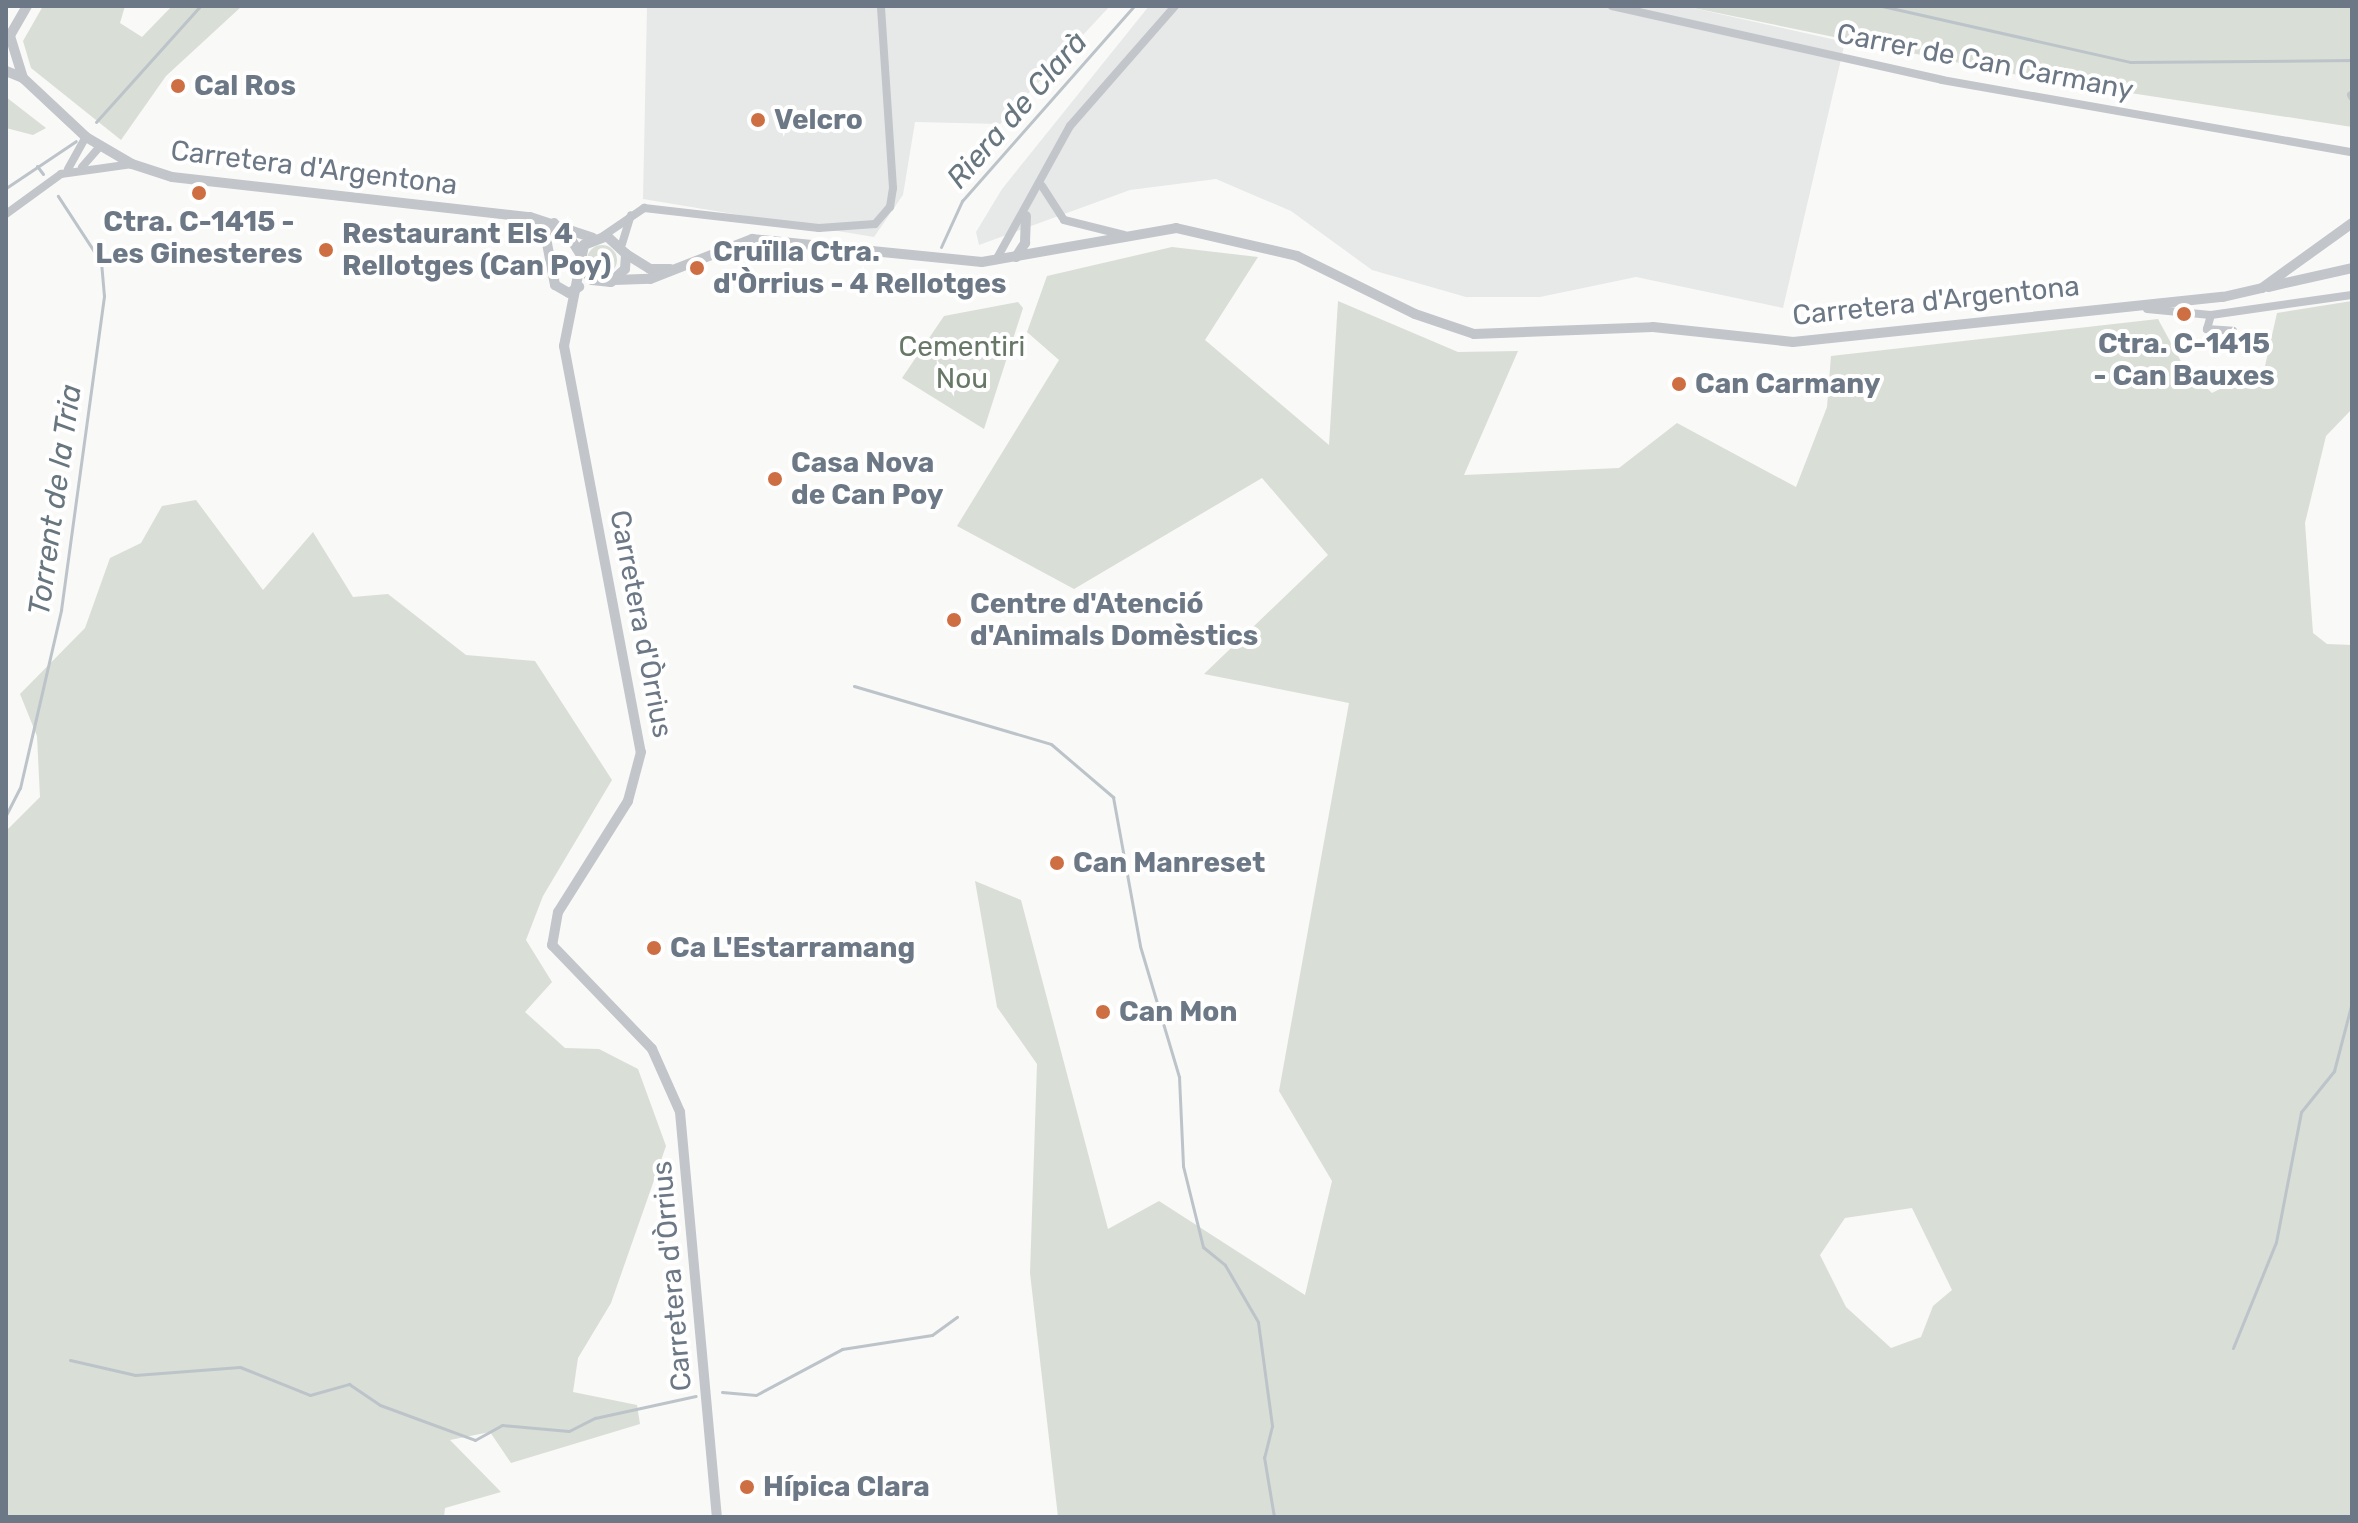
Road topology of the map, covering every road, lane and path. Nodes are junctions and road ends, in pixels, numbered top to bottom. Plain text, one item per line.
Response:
1 (27, 6) edge
2 (881, 6) edge
3 (1175, 6) edge
4 (1612, 6) edge
5 (17, 18) junction
6 (6, 24) edge
7 (6, 71) edge
8 (23, 78) junction
9 (93, 141) junction
10 (2352, 152) edge
11 (132, 164) junction
12 (82, 167) junction
13 (61, 174) junction
14 (1042, 186) junction
15 (633, 212) junction
16 (6, 214) edge
17 (1026, 216) junction
18 (2352, 223) edge
19 (559, 225) junction
20 (1124, 235) junction
21 (598, 237) junction
22 (624, 249) junction
23 (1016, 257) junction
24 (580, 260) junction
25 (996, 261) junction
26 (2352, 268) edge
27 (672, 269) junction
28 (614, 280) junction
29 (600, 283) junction
30 (2262, 288) junction
31 (578, 291) junction
32 (2352, 295) edge
33 (2127, 305) junction
34 (2211, 315) junction
35 (2233, 331) dead end
36 (717, 1517) edge

1 - 5 street
2 - 15 street
3 - 14 street
4 - 10 street, Carrer de Can Carmany
5 - 6 street
5 - 8 street
7 - 8 street
8 - 9 street, Carretera d'Argentona
9 - 11 street, Carretera d'Argentona
9 - 12 street
9 - 13 street
11 - 12 street
11 - 19 street, Carretera d'Argentona
12 - 13 street
13 - 16 street
14 - 17 street
14 - 20 street
15 - 21 street
15 - 22 street
17 - 23 street
17 - 25 street
18 - 30 street, Carretera d'Argentona
19 - 21 street, Carretera d'Argentona
19 - 24 street
19 - 31 street
20 - 23 street, Carretera d'Argentona
20 - 33 street, Carretera d'Argentona
21 - 22 street, Carretera d'Argentona
21 - 24 street
22 - 27 street
22 - 28 street
23 - 25 street, Carretera d'Argentona
24 - 29 street
24 - 31 street, Carretera d'Òrrius
25 - 27 street, Carretera d'Argentona
26 - 30 street
27 - 28 street
28 - 29 street
29 - 31 street
30 - 33 street, Carretera d'Argentona
31 - 36 street, Carretera d'Òrrius
32 - 34 street
33 - 34 street
34 - 35 street

